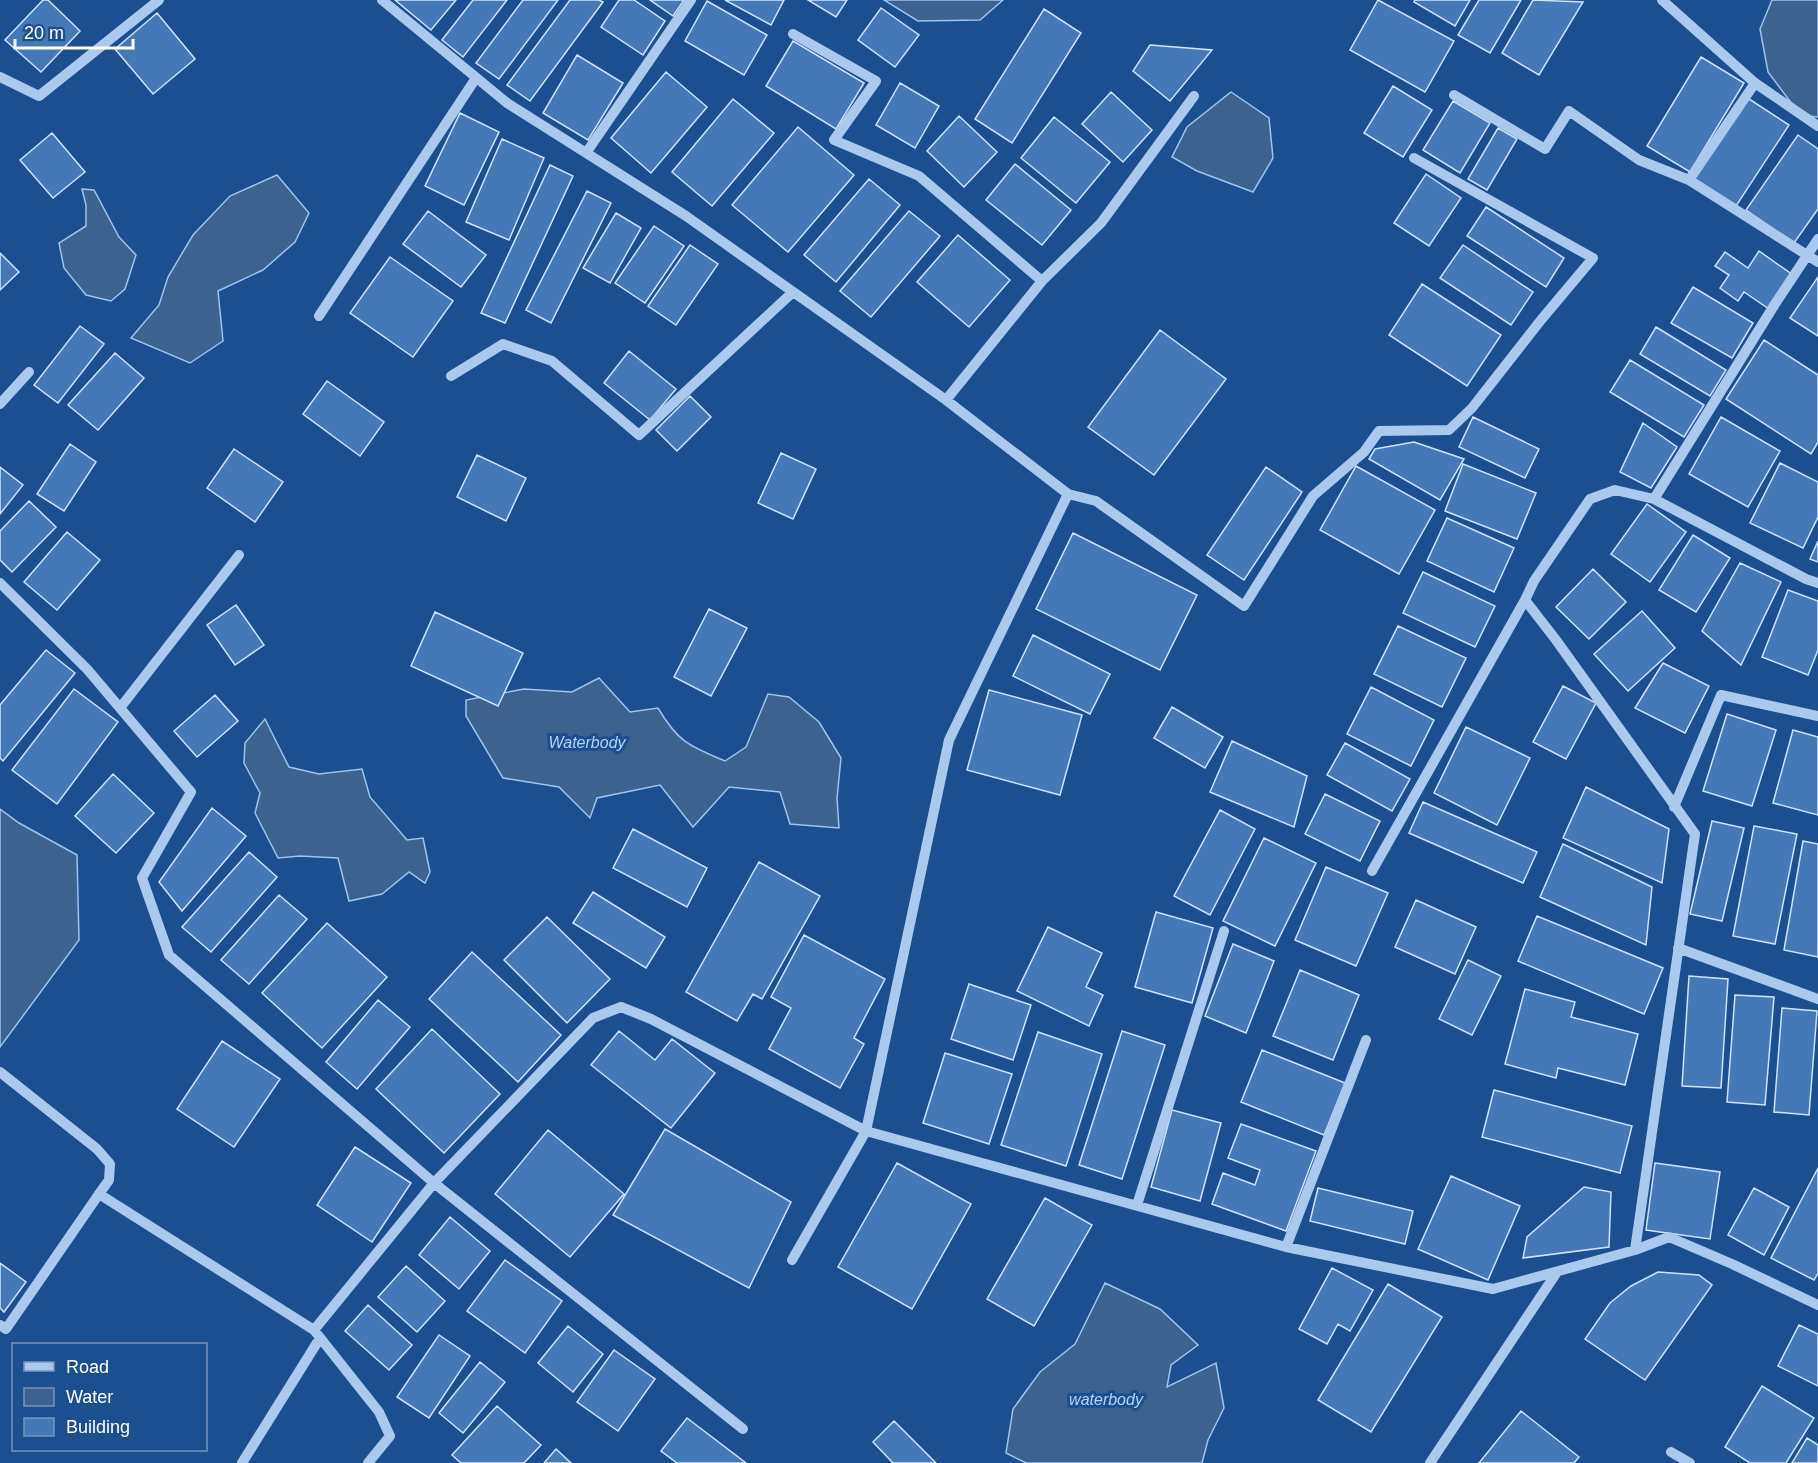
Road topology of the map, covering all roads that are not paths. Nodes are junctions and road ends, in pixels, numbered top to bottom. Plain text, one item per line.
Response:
1 (159, 0) edge
2 (382, 0) edge
3 (691, 0) edge
4 (1662, 0) edge
5 (793, 34) dead end
6 (0, 77) edge
7 (476, 78) junction
8 (1755, 83) junction
9 (1454, 95) dead end
10 (1194, 96) dead end
11 (1818, 126) edge
12 (586, 153) junction
13 (1414, 158) dead end
14 (1689, 180) junction
15 (1818, 239) edge
16 (1807, 255) junction
17 (1818, 262) edge
18 (1042, 281) junction
19 (793, 292) junction
20 (320, 316) dead end
21 (29, 372) dead end
22 (451, 376) dead end
23 (946, 400) junction
24 (0, 404) edge
25 (1068, 494) junction
26 (1654, 499) junction
27 (239, 555) dead end
28 (0, 583) edge
29 (1818, 583) edge
30 (1525, 600) junction
31 (120, 708) junction
32 (1818, 716) edge
33 (1674, 807) junction
34 (1372, 871) dead end
35 (1224, 931) dead end
36 (1678, 948) junction
37 (1818, 999) edge
38 (1366, 1040) dead end
39 (0, 1072) edge
40 (866, 1131) junction
41 (434, 1183) junction
42 (99, 1194) junction
43 (1137, 1205) junction
44 (1286, 1247) junction
45 (1635, 1250) junction
46 (792, 1260) dead end
47 (1557, 1272) junction
48 (1818, 1305) edge
49 (0, 1325) edge
50 (317, 1334) junction
51 (743, 1429) dead end
52 (1671, 1452) dead end
53 (242, 1463) edge
54 (368, 1463) edge
55 (1430, 1463) edge
56 (1690, 1463) edge

1 - 6 street
2 - 7 street
3 - 12 street
4 - 8 street
5 - 18 street
7 - 12 street
7 - 20 street
8 - 11 street
8 - 14 street
9 - 14 street
10 - 18 street
12 - 19 street
13 - 25 street
14 - 16 street
15 - 16 street
16 - 17 street
16 - 26 street
18 - 23 street
19 - 22 street
19 - 23 street
21 - 24 street
23 - 25 street
25 - 40 street
26 - 29 street
26 - 30 street
27 - 31 street
28 - 31 street
30 - 33 street
30 - 34 street
31 - 41 street
32 - 33 street
33 - 36 street
35 - 43 street
36 - 37 street
36 - 45 street
38 - 44 street
39 - 42 street
40 - 41 street
40 - 43 street
40 - 46 street
41 - 50 street
41 - 51 street
42 - 49 street
42 - 50 street
43 - 44 street
44 - 47 street
45 - 47 street
45 - 48 street
47 - 55 street
50 - 53 street
50 - 54 street
52 - 56 street

